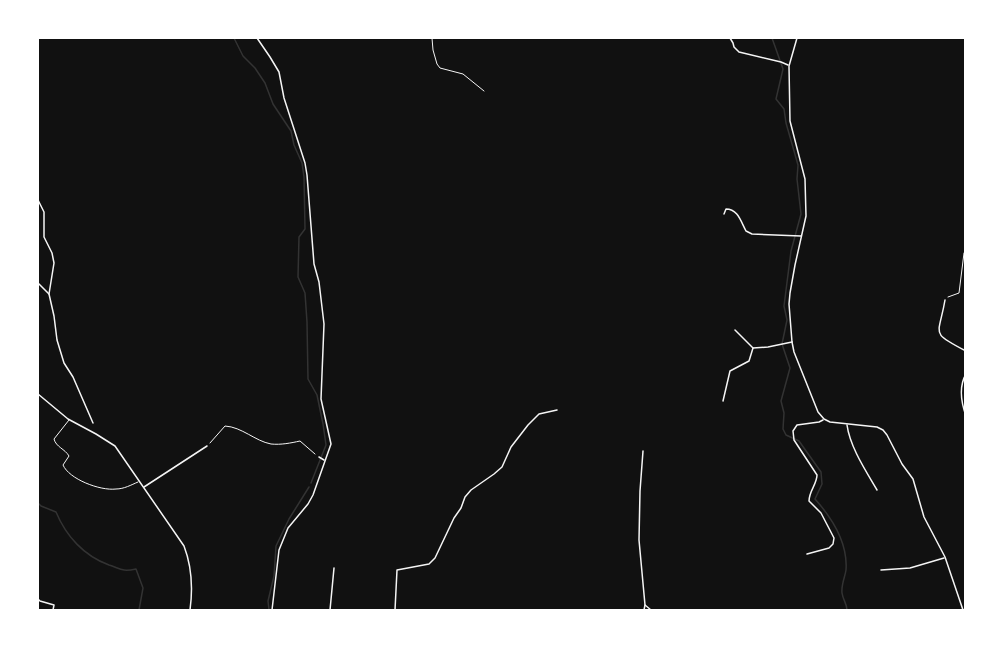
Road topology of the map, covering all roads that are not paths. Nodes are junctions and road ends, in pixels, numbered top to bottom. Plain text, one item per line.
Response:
1 (257, 38) edge
2 (730, 38) edge
3 (797, 38) edge
4 (789, 66) junction
5 (38, 200) edge
6 (724, 214) dead end
7 (801, 236) junction
8 (38, 283) edge
9 (49, 294) junction
10 (945, 300) road end
11 (735, 330) dead end
12 (792, 342) junction
13 (753, 348) junction
14 (966, 351) edge
15 (966, 374) edge
16 (38, 394) edge
17 (723, 401) dead end
18 (557, 410) dead end
19 (966, 416) edge
20 (824, 419) junction
21 (69, 420) junction
22 (93, 423) dead end
23 (847, 424) junction
24 (207, 446) road end
25 (643, 451) dead end
26 (319, 457) road end
27 (324, 460) junction
28 (138, 482) junction
29 (143, 488) junction
30 (877, 490) dead end
31 (807, 554) dead end
32 (945, 557) junction
33 (334, 568) dead end
34 (881, 570) dead end
35 (966, 574) edge
36 (38, 598) edge
37 (645, 605) junction
38 (53, 610) edge
39 (190, 610) edge
40 (272, 610) edge
41 (330, 610) edge
42 (395, 610) edge
43 (644, 610) edge
44 (651, 610) edge
45 (964, 610) edge

1 - 27 street
2 - 4 street
3 - 4 street
4 - 7 street
5 - 9 street
6 - 7 street
7 - 12 street
8 - 9 street
9 - 22 street
10 - 14 street
11 - 13 street
12 - 13 street
12 - 20 street
13 - 17 street
15 - 19 street
16 - 21 street
18 - 42 street
20 - 23 street
20 - 31 street
21 - 28 street
21 - 28 lane
23 - 30 street
23 - 32 street
24 - 29 street
25 - 37 street
26 - 27 street
27 - 40 street
28 - 29 street
29 - 39 street
32 - 34 street
32 - 45 street
33 - 41 street
35 - 45 street
36 - 38 street
37 - 43 street
37 - 44 street

